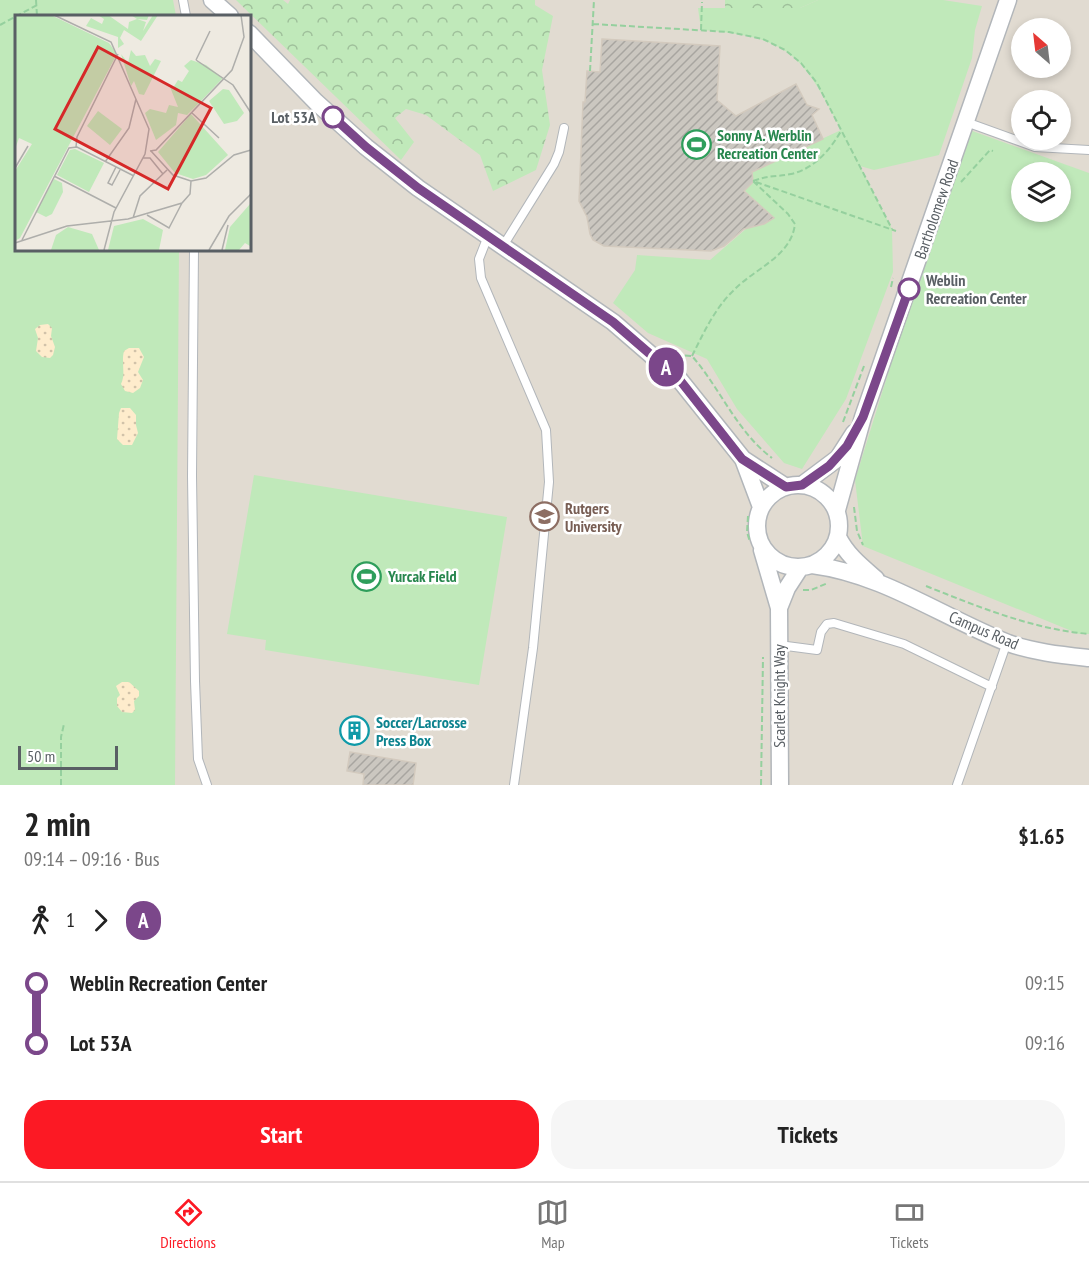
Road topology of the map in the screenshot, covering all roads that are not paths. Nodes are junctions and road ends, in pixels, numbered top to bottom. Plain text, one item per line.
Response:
1 (183, 0) edge
2 (212, 0) edge
3 (1008, 0) edge
4 (186, 15) edge
5 (230, 15) edge
6 (250, 34) edge
7 (966, 122) junction
8 (564, 128) dead end
9 (1089, 150) edge
10 (488, 236) junction
11 (503, 246) junction
12 (194, 250) edge
13 (863, 417) junction
14 (742, 459) junction
15 (794, 486) junction
16 (755, 508) junction
17 (837, 510) junction
18 (838, 537) junction
19 (757, 548) junction
20 (806, 567) junction
21 (884, 585) junction
22 (779, 608) junction
23 (1007, 642) junction
24 (779, 645) junction
25 (1089, 658) edge
26 (992, 687) junction
27 (207, 785) edge
28 (514, 785) edge
29 (780, 785) edge
30 (957, 785) edge

1 - 4 lane
2 - 5 street
3 - 7 street, Bartholomew Road
6 - 10 street
7 - 9 lane
7 - 13 street, Bartholomew Road
8 - 11 lane
10 - 11 street
10 - 28 lane
11 - 14 street
12 - 27 lane
13 - 15 street, Bartholomew Road
13 - 17 street, Bartholomew Road
14 - 15 street
14 - 16 street
15 - 16 street
15 - 17 street
16 - 19 street
17 - 18 street
18 - 20 street
18 - 21 street, Campus Road
19 - 20 street
19 - 22 street
20 - 21 street, Campus Road
20 - 22 street
21 - 23 street, Campus Road
22 - 24 street, Scarlet Knight Way
23 - 25 street, Campus Road
23 - 26 lane
24 - 26 lane
24 - 29 street, Scarlet Knight Way
26 - 30 lane

